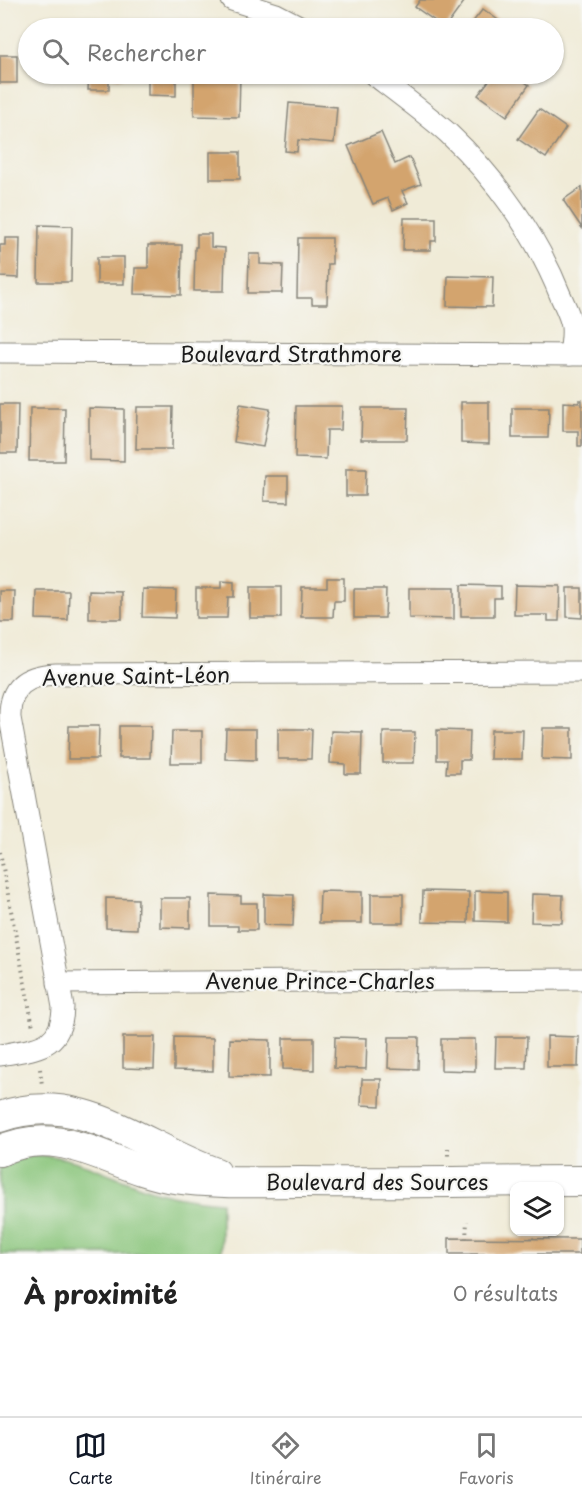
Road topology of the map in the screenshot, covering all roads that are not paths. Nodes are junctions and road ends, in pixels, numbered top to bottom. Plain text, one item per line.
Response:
1 (232, 0) edge
2 (284, 18) edge
3 (386, 84) edge
4 (0, 352) edge
5 (576, 355) edge
6 (582, 672) edge
7 (582, 979) edge
8 (58, 983) junction
9 (0, 1055) edge
10 (0, 1117) edge
11 (0, 1151) edge
12 (245, 1181) junction
13 (582, 1181) edge

1 - 2 street
3 - 5 street
4 - 5 street, Boulevard Strathmore
6 - 8 street, Avenue Saint-Léon
7 - 8 street, Avenue Prince-Charles
8 - 9 street, Avenue Saint-Léon
10 - 12 main road
11 - 12 main road, Boulevard des Sources
12 - 13 main road, Boulevard des Sources

